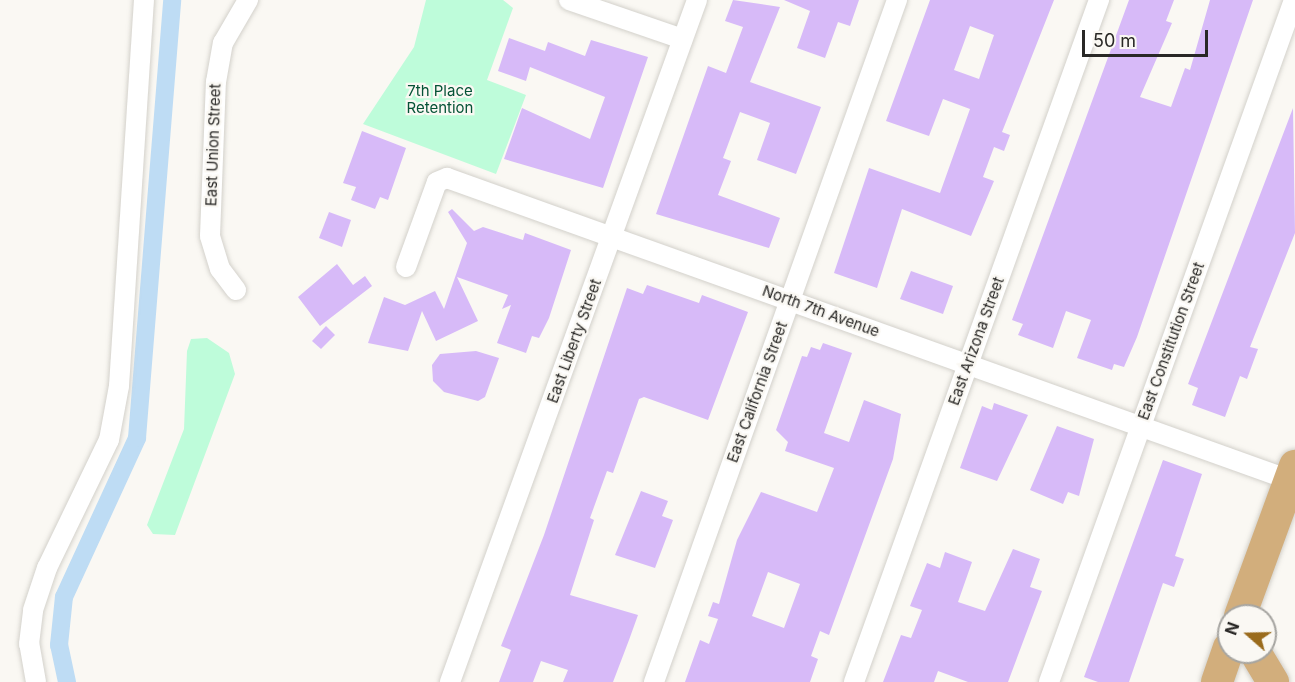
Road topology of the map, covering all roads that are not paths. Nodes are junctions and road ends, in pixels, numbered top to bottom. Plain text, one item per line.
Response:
1 (144, 0) edge
2 (248, 0) edge
3 (569, 0) edge
4 (697, 0) edge
5 (897, 0) edge
6 (1099, 0) edge
7 (1294, 0) edge
8 (682, 39) junction
9 (612, 236) junction
10 (406, 267) dead end
11 (236, 290) dead end
12 (789, 300) junction
13 (968, 364) junction
14 (1141, 426) junction
15 (1292, 473) edge
16 (1246, 604) edge
17 (1223, 664) edge
18 (1262, 664) edge
19 (36, 682) edge
20 (450, 682) edge
21 (654, 682) edge
22 (854, 682) edge
23 (1049, 682) edge
24 (1217, 682) edge
25 (1273, 682) edge

1 - 19 street
2 - 11 street, East Union Street
3 - 8 street
4 - 8 street, East Liberty Street
5 - 12 street, East California Street
6 - 13 street, East Arizona Street
7 - 14 street, East Constitution Street
8 - 9 street, East Liberty Street
9 - 10 street, North 7th Avenue
9 - 12 street, North 7th Avenue
9 - 20 street, East Liberty Street
12 - 13 street, North 7th Avenue
12 - 21 street, East California Street
13 - 14 street, North 7th Avenue
13 - 22 street, East Arizona Street
14 - 15 street, North 7th Avenue
14 - 23 street, East Constitution Street
15 - 16 highway
17 - 24 highway
18 - 25 highway

